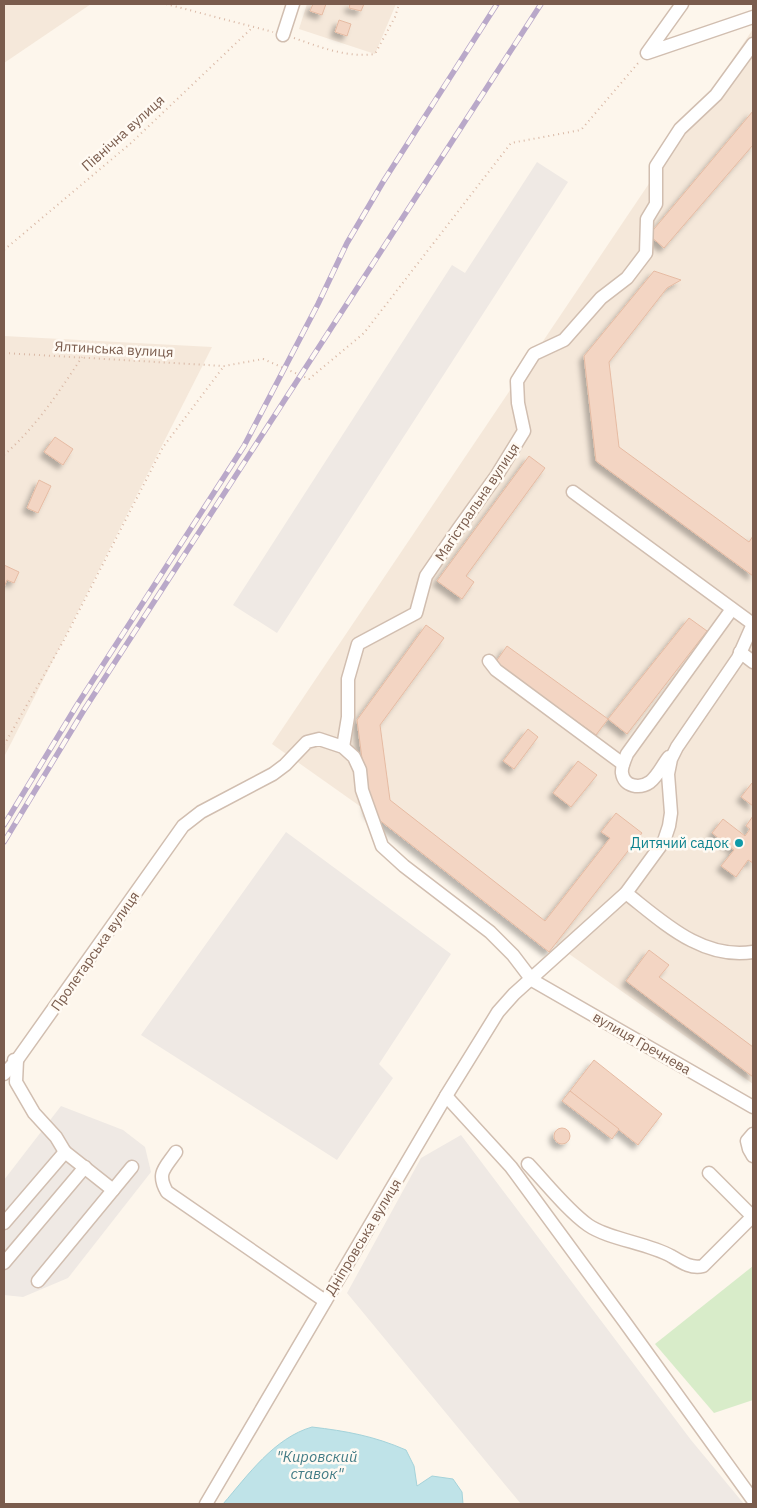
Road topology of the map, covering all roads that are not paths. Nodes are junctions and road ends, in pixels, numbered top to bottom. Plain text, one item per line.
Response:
1 (293, 4) edge
2 (682, 4) edge
3 (753, 17) edge
4 (282, 35) road end
5 (753, 44) edge
6 (573, 492) dead end
7 (732, 609) junction
8 (753, 624) edge
9 (740, 652) junction
10 (489, 661) dead end
11 (753, 662) edge
12 (343, 747) junction
13 (677, 747) junction
14 (623, 764) junction
15 (626, 893) junction
16 (753, 952) edge
17 (532, 980) junction
18 (17, 1060) junction
19 (4, 1061) edge
20 (4, 1074) edge
21 (446, 1096) junction
22 (753, 1107) edge
23 (753, 1134) edge
24 (65, 1152) junction
25 (176, 1152) dead end
26 (753, 1156) edge
27 (528, 1164) dead end
28 (85, 1167) junction
29 (132, 1167) dead end
30 (709, 1172) dead end
31 (113, 1190) junction
32 (753, 1216) edge
33 (4, 1223) edge
34 (4, 1263) edge
35 (38, 1281) dead end
36 (325, 1301) junction
37 (753, 1500) edge
38 (206, 1504) edge

1 - 4 street
2 - 3 street
5 - 12 street, Магістральна вулиця
6 - 7 street
7 - 8 street
7 - 14 street
8 - 9 street
9 - 11 street
9 - 13 street
10 - 14 street
12 - 17 street
12 - 18 street, Пролетарська вулиця
13 - 14 street
13 - 15 street
15 - 16 street
15 - 17 street
17 - 21 street, Дніпровська вулиця
17 - 22 street, вулиця Гречнева
18 - 19 street
18 - 20 street, Пролетарська вулиця
18 - 24 street
21 - 36 street, Дніпровська вулиця
21 - 37 street
23 - 26 street
24 - 28 street
24 - 33 street
25 - 36 street
27 - 32 street
28 - 31 street
28 - 34 street
29 - 31 street
30 - 32 street
31 - 35 street
36 - 38 street, Дніпровська вулиця

